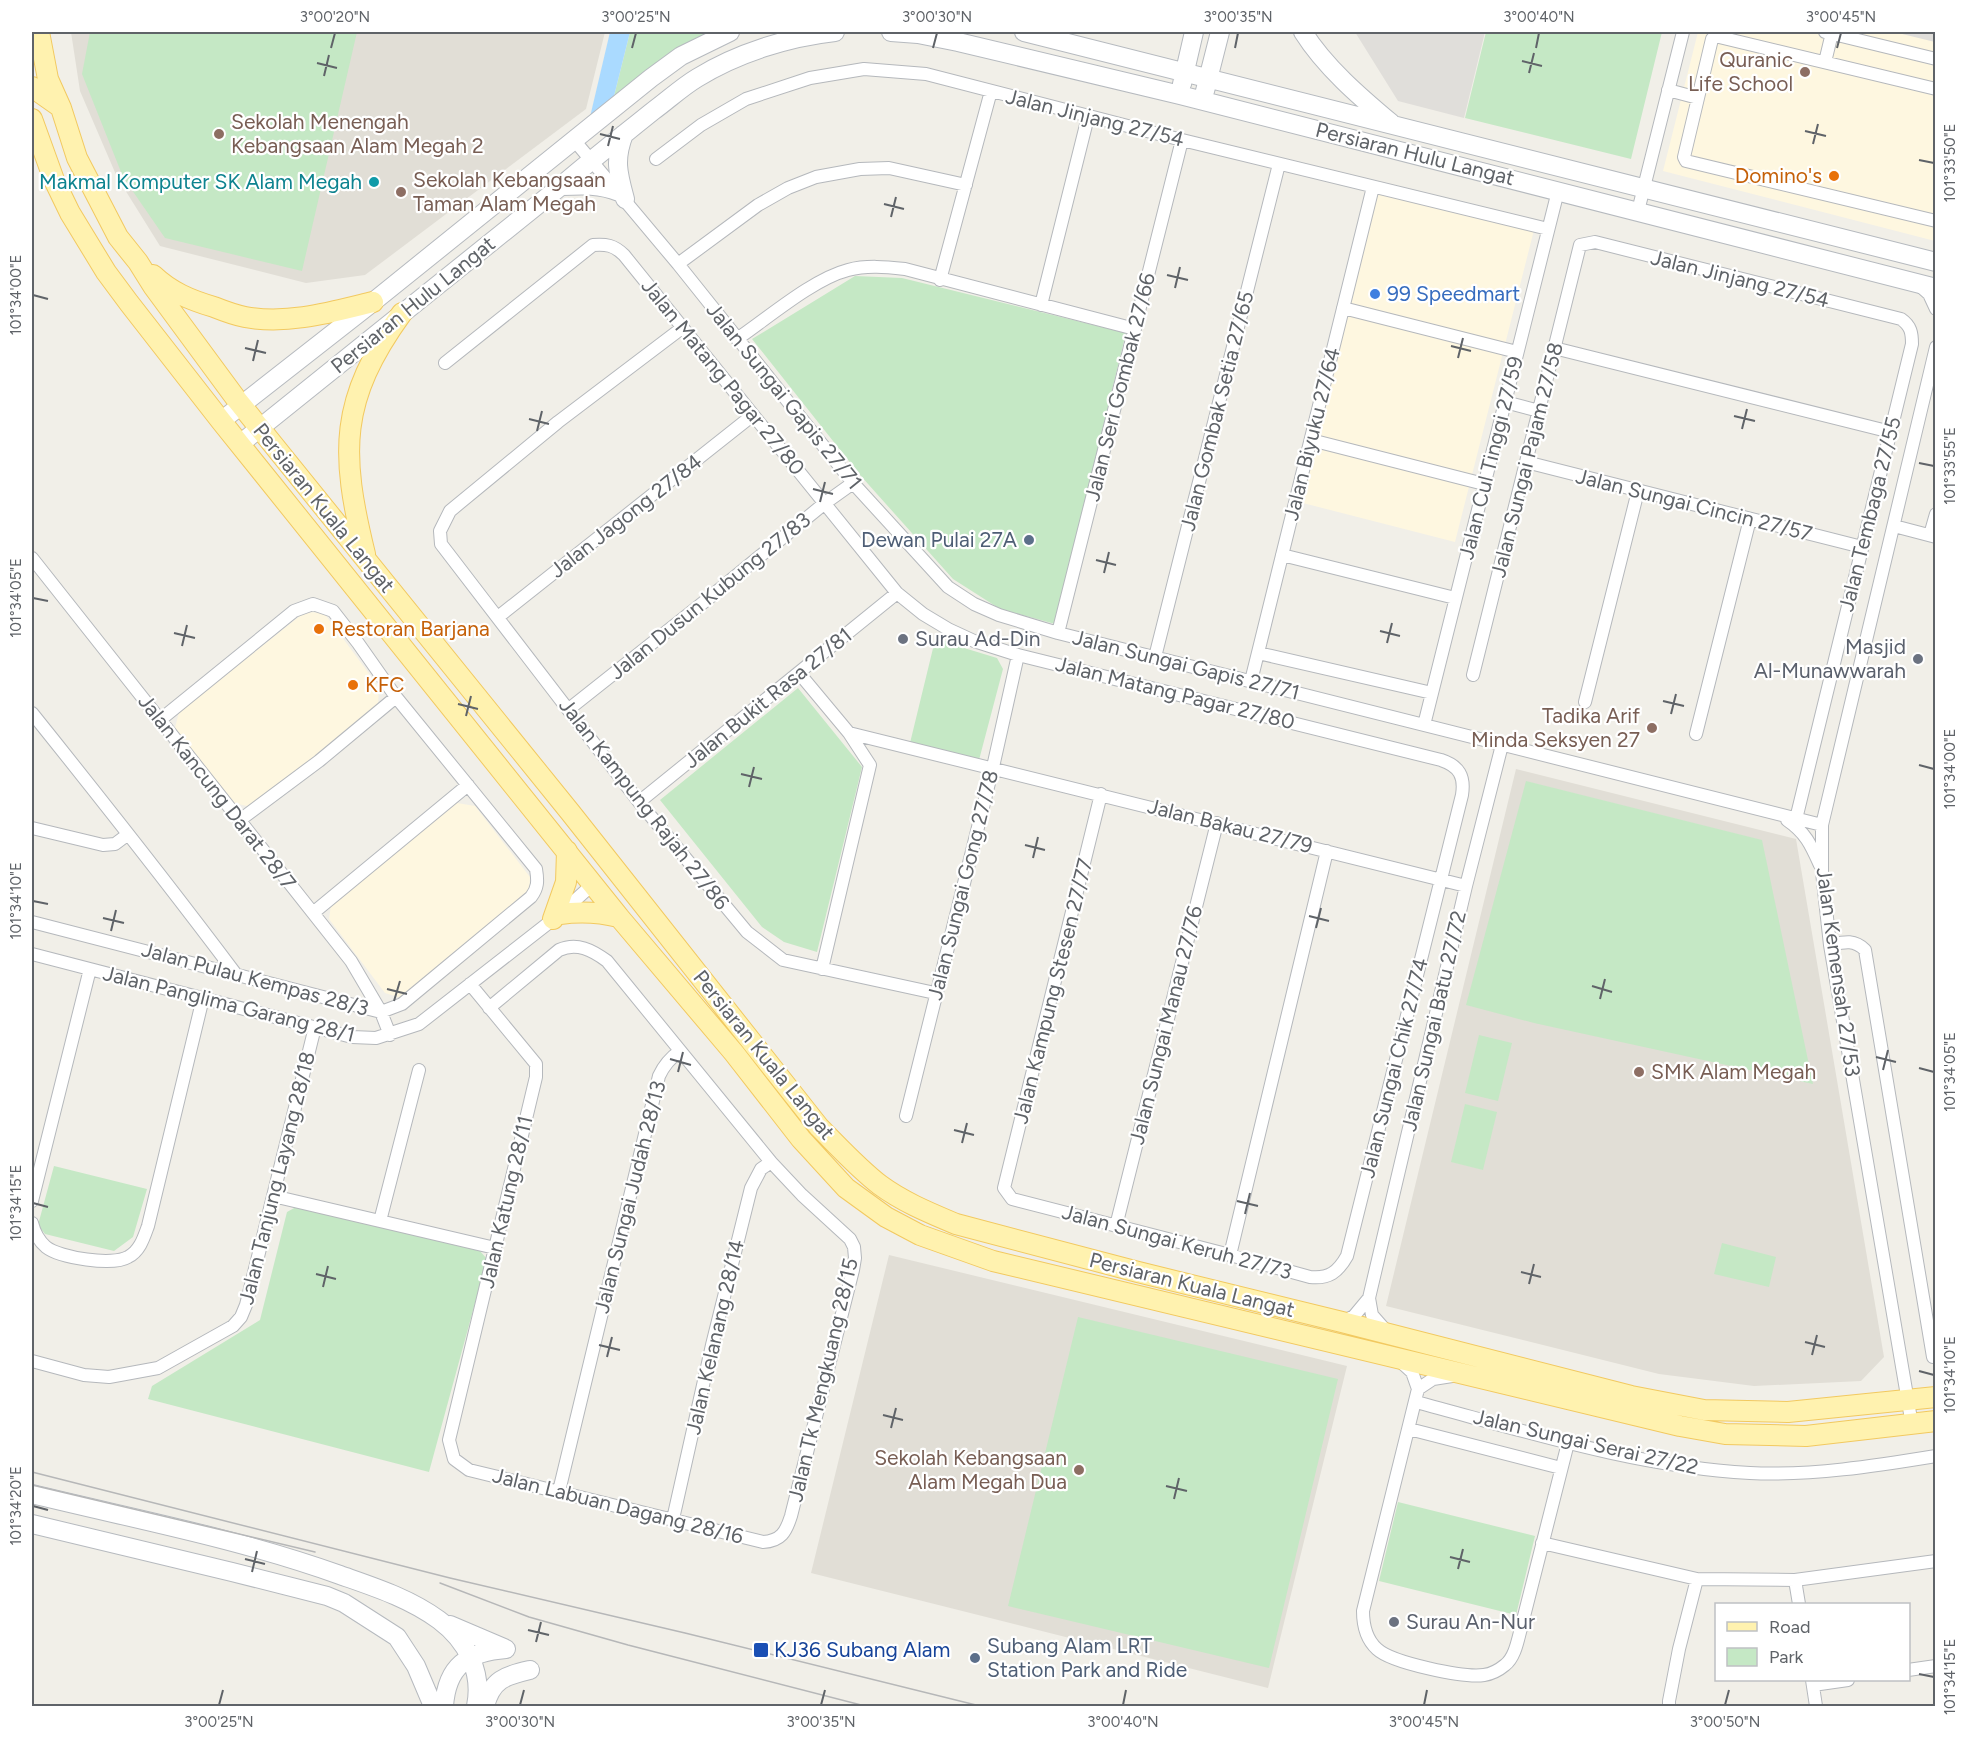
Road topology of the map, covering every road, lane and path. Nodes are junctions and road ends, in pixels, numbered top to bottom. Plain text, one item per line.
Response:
1 (34, 32) edge
2 (39, 32) edge
3 (730, 32) edge
4 (835, 32) edge
5 (891, 32) edge
6 (1024, 32) edge
7 (1194, 32) edge
8 (1220, 32) edge
9 (1303, 32) edge
10 (1683, 32) edge
11 (1828, 32) edge
12 (32, 42) edge
13 (1935, 59) edge
14 (1825, 62) junction
15 (1184, 73) junction
16 (1208, 79) junction
17 (32, 87) edge
18 (1935, 89) edge
19 (1668, 90) junction
20 (991, 91) junction
21 (1180, 94) junction
22 (1698, 98) junction
23 (1203, 101) junction
24 (61, 108) junction
25 (1088, 117) junction
26 (32, 119) edge
27 (1396, 127) junction
28 (624, 134) junction
29 (574, 140) junction
30 (1182, 140) junction
31 (657, 159) dead end
32 (592, 160) junction
33 (1279, 164) junction
34 (966, 185) junction
35 (561, 186) junction
36 (1373, 187) junction
37 (1644, 189) junction
38 (1558, 190) junction
39 (622, 196) junction
40 (1638, 211) junction
41 (1935, 221) edge
42 (1548, 229) junction
43 (1580, 245) joint
44 (138, 262) junction
45 (1935, 262) edge
46 (678, 264) junction
47 (940, 280) junction
48 (1910, 283) junction
49 (1935, 288) edge
50 (373, 302) junction
51 (1041, 305) junction
52 (1343, 308) junction
53 (1935, 309) edge
54 (402, 313) junction
55 (1901, 319) joint
56 (682, 328) junction
57 (1135, 329) junction
58 (737, 339) junction
59 (1935, 347) edge
60 (1554, 348) junction
61 (1517, 352) junction
62 (445, 363) dead end
63 (1505, 402) junction
64 (241, 405) junction
65 (1539, 411) junction
66 (753, 414) junction
67 (221, 421) junction
68 (261, 428) junction
69 (1891, 432) junction
70 (1311, 440) junction
71 (240, 444) junction
72 (1526, 462) junction
73 (853, 483) junction
74 (1484, 484) junction
75 (1638, 491) junction
76 (825, 503) junction
77 (1935, 514) edge
78 (1750, 519) junction
79 (1894, 526) junction
80 (1933, 536) edge
81 (1862, 547) junction
82 (1282, 555) junction
83 (32, 558) edge
84 (367, 561) junction
85 (897, 593) junction
86 (1455, 598) junction
87 (498, 617) junction
88 (1058, 633) junction
89 (1258, 653) junction
90 (1018, 655) junction
91 (1155, 657) junction
92 (799, 673) junction
93 (1473, 675) dead end
94 (1251, 681) junction
95 (1432, 693) junction
96 (396, 697) junction
97 (1585, 702) dead end
98 (569, 710) junction
99 (32, 713) edge
100 (160, 720) junction
101 (1424, 725) junction
102 (849, 732) junction
103 (1696, 734) dead end
104 (1502, 745) junction
105 (993, 767) junction
106 (468, 785) junction
107 (1101, 794) junction
108 (639, 802) junction
109 (570, 812) junction
110 (1780, 814) junction
111 (1796, 819) junction
112 (240, 820) junction
113 (1216, 823) junction
114 (1822, 825) junction
115 (32, 828) edge
116 (127, 835) junction
117 (567, 851) junction
118 (1327, 851) junction
119 (1822, 872) junction
120 (1441, 879) junction
121 (593, 884) junction
122 (1466, 886) junction
123 (313, 913) junction
124 (556, 917) junction
125 (619, 917) junction
126 (32, 922) edge
127 (666, 934) junction
128 (1830, 945) junction
129 (32, 954) edge
130 (90, 969) junction
131 (822, 969) junction
132 (235, 973) junction
133 (470, 984) junction
134 (935, 993) junction
135 (203, 998) junction
136 (489, 1008) junction
137 (381, 1012) junction
138 (315, 1027) junction
139 (390, 1035) junction
140 (680, 1051) junction
141 (419, 1070) dead end
142 (906, 1116) dead end
143 (771, 1162) junction
144 (1004, 1188) joint
145 (273, 1196) junction
146 (32, 1201) edge
147 (380, 1221) junction
148 (32, 1223) edge
149 (1116, 1226) junction
150 (495, 1248) junction
151 (1230, 1255) junction
152 (1347, 1256) joint
153 (1369, 1298) junction
154 (1342, 1322) junction
155 (1389, 1334) junction
156 (1395, 1357) junction
157 (1933, 1357) dead end
158 (32, 1361) edge
159 (1463, 1375) junction
160 (1418, 1389) junction
161 (1935, 1396) edge
162 (1908, 1401) junction
163 (1416, 1402) junction
164 (1935, 1421) edge
165 (1912, 1425) junction
166 (1408, 1429) junction
167 (449, 1440) joint
168 (1568, 1443) junction
169 (1935, 1456) edge
170 (1561, 1468) junction
171 (559, 1491) junction
172 (32, 1494) edge
173 (791, 1516) joint
174 (673, 1519) junction
175 (32, 1524) edge
176 (1542, 1543) junction
177 (1935, 1561) edge
178 (1697, 1579) junction
179 (1795, 1581) junction
180 (1799, 1603) edge
181 (440, 1621) junction
182 (470, 1656) junction
183 (1935, 1666) edge
184 (530, 1670) dead end
185 (1910, 1670) edge
186 (1830, 1681) edge
187 (1812, 1682) edge
188 (433, 1707) edge
189 (444, 1707) edge
190 (476, 1707) edge
191 (485, 1707) edge
192 (1669, 1707) edge
193 (1816, 1707) edge

1 - 12 main road
2 - 24 main road, Persiaran Kuala Langat
3 - 29 main road, Persiaran Hulu Langat
4 - 28 main road, Persiaran Hulu Langat
5 - 21 main road, Persiaran Hulu Langat
6 - 15 main road, Persiaran Hulu Langat
7 - 15 main road
8 - 16 main road
9 - 27 main road
10 - 19 street
11 - 13 street
11 - 14 street
14 - 18 street
14 - 22 street
15 - 16 main road, Persiaran Hulu Langat
15 - 21 main road
16 - 23 main road
16 - 27 main road, Persiaran Hulu Langat
17 - 24 main road
19 - 22 street
19 - 37 street
20 - 25 street, Jalan Jinjang 27/54
20 - 31 street, Jalan Jinjang 27/54
20 - 34 street
21 - 23 main road, Persiaran Hulu Langat
22 - 41 street
23 - 38 main road, Persiaran Hulu Langat
24 - 44 main road, Persiaran Kuala Langat
25 - 30 street, Jalan Jinjang 27/54
25 - 51 street
26 - 67 main road, Persiaran Kuala Langat
27 - 37 main road, Persiaran Hulu Langat
28 - 32 main road, Persiaran Hulu Langat
28 - 39 main road
29 - 32 street, Jalan Sungai Gapis 27/71
29 - 50 main road, Persiaran Hulu Langat
30 - 33 street, Jalan Jinjang 27/54
30 - 57 street, Jalan Seri Gombak 27/66
32 - 35 main road, Persiaran Hulu Langat
32 - 39 street, Jalan Sungai Gapis 27/71
33 - 36 street, Jalan Jinjang 27/54
33 - 91 street, Jalan Gombak Setia 27/65
34 - 46 street
34 - 47 street
35 - 39 main road
35 - 54 main road, Persiaran Hulu Langat
36 - 42 street, Jalan Jinjang 27/54
36 - 52 street, Jalan Biyuku 27/64
37 - 40 street
37 - 45 main road, Persiaran Hulu Langat
38 - 40 main road, Persiaran Hulu Langat
38 - 42 street, Jalan Cul Tinggi 27/59
39 - 46 street, Jalan Sungai Gapis 27/71
40 - 48 main road, Persiaran Hulu Langat
42 - 61 street, Jalan Cul Tinggi 27/59
43 - 55 street, Jalan Jinjang 27/54
43 - 60 street, Jalan Sungai Pajam 27/58
44 - 50 main road
44 - 64 main road, Persiaran Kuala Langat
46 - 58 street, Jalan Sungai Gapis 27/71
47 - 51 street
47 - 58 street
48 - 49 main road, Persiaran Hulu Langat
48 - 53 street
50 - 64 main road, Persiaran Hulu Langat
51 - 57 street
52 - 61 street
52 - 70 street, Jalan Biyuku 27/64
54 - 68 main road, Persiaran Hulu Langat
54 - 84 main road
55 - 69 street, Jalan Tembaga 27/55
56 - 62 street, Jalan Matang Pagar 27/80
56 - 66 street, Jalan Matang Pagar 27/80
56 - 87 street, Jalan Kampung Rajah 27/86
57 - 88 street, Jalan Seri Gombak 27/66
58 - 73 street, Jalan Sungai Gapis 27/71
59 - 79 street, Jalan Kemensah 27/53
60 - 65 street, Jalan Sungai Pajam 27/58
60 - 69 street
61 - 63 street, Jalan Cul Tinggi 27/59
63 - 65 street
63 - 74 street, Jalan Cul Tinggi 27/59
64 - 67 main road, Persiaran Hulu Langat
64 - 68 main road, Persiaran Kuala Langat
65 - 72 street, Jalan Sungai Pajam 27/58
66 - 76 street, Jalan Matang Pagar 27/80
66 - 87 street, Jalan Jagong 27/84
67 - 71 main road, Persiaran Kuala Langat
68 - 71 main road, Persiaran Hulu Langat
68 - 84 main road, Persiaran Kuala Langat
69 - 81 street, Jalan Tembaga 27/55
70 - 74 street
70 - 82 street, Jalan Biyuku 27/64
71 - 117 main road, Persiaran Kuala Langat
72 - 75 street, Jalan Sungai Cincin 27/57
72 - 93 street, Jalan Sungai Pajam 27/58
73 - 76 street, Jalan Dusun Kubung 27/83
73 - 88 street, Jalan Sungai Gapis 27/71
74 - 86 street, Jalan Cul Tinggi 27/59
75 - 78 street, Jalan Sungai Cincin 27/57
75 - 97 street
76 - 85 street, Jalan Matang Pagar 27/80
76 - 98 street, Jalan Dusun Kubung 27/83
77 - 80 street
78 - 81 street, Jalan Sungai Cincin 27/57
78 - 103 street
79 - 80 street
79 - 114 street, Jalan Kemensah 27/53
81 - 111 street, Jalan Tembaga 27/55
82 - 86 street
82 - 89 street, Jalan Biyuku 27/64
83 - 100 street, Jalan Kancung Darat 28/7
84 - 109 main road, Persiaran Kuala Langat
85 - 90 street, Jalan Matang Pagar 27/80
85 - 92 street, Jalan Bukit Rasa 27/81
86 - 95 street, Jalan Cul Tinggi 27/59
87 - 98 street, Jalan Kampung Rajah 27/86
88 - 91 street, Jalan Sungai Gapis 27/71
89 - 94 street, Jalan Biyuku 27/64
89 - 95 street
90 - 105 street, Jalan Sungai Gong 27/78
90 - 120 street, Jalan Matang Pagar 27/80
91 - 94 street, Jalan Sungai Gapis 27/71
92 - 102 street
92 - 108 street, Jalan Bukit Rasa 27/81
94 - 101 street, Jalan Sungai Gapis 27/71
95 - 101 street, Jalan Cul Tinggi 27/59
96 - 100 street
96 - 106 street
96 - 112 street
98 - 108 street, Jalan Kampung Rajah 27/86
99 - 116 street
100 - 112 street, Jalan Kancung Darat 28/7
101 - 104 street, Jalan Sungai Gapis 27/71
102 - 105 street, Jalan Bakau 27/79
102 - 131 street
104 - 110 street, Jalan Sungai Gapis 27/71
104 - 122 street, Jalan Sungai Batu 27/72
105 - 107 street, Jalan Bakau 27/79
105 - 134 street, Jalan Sungai Gong 27/78
106 - 123 street
106 - 137 street, Jalan Pulau Kempas 28/3
107 - 113 street, Jalan Bakau 27/79
107 - 144 street, Jalan Kampung Stesen 27/77
108 - 131 street, Jalan Kampung Rajah 27/86
109 - 121 main road
109 - 127 main road, Persiaran Kuala Langat
110 - 111 street, Jalan Sungai Gapis 27/71
110 - 119 street
111 - 114 street, Jalan Sungai Gapis 27/71
112 - 123 street, Jalan Kancung Darat 28/7
113 - 118 street, Jalan Bakau 27/79
113 - 149 street, Jalan Sungai Manau 27/76
114 - 119 street, Jalan Kemensah 27/53
115 - 116 street
116 - 132 street
117 - 121 main road, Persiaran Kuala Langat
117 - 124 main road
118 - 120 street, Jalan Bakau 27/79
118 - 151 street
119 - 128 street, Jalan Kemensah 27/53
120 - 122 street, Jalan Bakau 27/79
120 - 152 street, Jalan Sungai Chik 27/74
121 - 124 street, Jalan Panglima Garang 28/1
121 - 125 main road, Persiaran Kuala Langat
121 - 127 main road
122 - 153 street, Jalan Sungai Batu 27/72
123 - 137 street, Jalan Kancung Darat 28/7
124 - 125 main road
124 - 133 street, Jalan Panglima Garang 28/1
125 - 156 main road, Persiaran Kuala Langat
126 - 132 street, Jalan Pulau Kempas 28/3
127 - 154 main road, Persiaran Kuala Langat
128 - 157 street
128 - 162 street, Jalan Kemensah 27/53
129 - 130 street, Jalan Panglima Garang 28/1
130 - 135 street, Jalan Panglima Garang 28/1
130 - 146 street
131 - 134 street, Jalan Kampung Rajah 27/86
132 - 137 street, Jalan Pulau Kempas 28/3
133 - 136 street, Jalan Katung 28/11
133 - 139 street, Jalan Panglima Garang 28/1
134 - 142 street, Jalan Sungai Gong 27/78
135 - 138 street, Jalan Panglima Garang 28/1
135 - 148 street
136 - 140 street, Jalan Tk Mengkuang 28/15
136 - 150 street, Jalan Katung 28/11
137 - 139 street, Jalan Kancung Darat 28/7
138 - 139 street, Jalan Panglima Garang 28/1
138 - 145 street, Jalan Tanjung Layang 28/18
140 - 143 street, Jalan Tk Mengkuang 28/15
140 - 171 street, Jalan Sungai Judah 28/13
141 - 147 street
143 - 173 street, Jalan Tk Mengkuang 28/15
143 - 174 street, Jalan Kelanang 28/14
144 - 149 street, Jalan Sungai Keruh 27/73
145 - 147 street
145 - 158 street, Jalan Tanjung Layang 28/18
147 - 150 street
149 - 151 street, Jalan Sungai Keruh 27/73
150 - 167 street, Jalan Katung 28/11
151 - 152 street, Jalan Sungai Keruh 27/73
153 - 154 street
153 - 155 street
154 - 155 main road, Persiaran Kuala Langat
155 - 162 main road, Persiaran Kuala Langat
156 - 159 main road, Persiaran Kuala Langat
156 - 160 street
159 - 160 street
159 - 165 main road, Persiaran Kuala Langat
160 - 163 street
161 - 162 main road, Persiaran Kuala Langat
162 - 165 street, Jalan Kemensah 27/53
163 - 166 street
163 - 168 street, Jalan Sungai Serai 27/22
164 - 165 main road, Persiaran Kuala Langat
166 - 170 street
166 - 176 street
167 - 171 street, Jalan Labuan Dagang 28/16
168 - 169 street, Jalan Sungai Serai 27/22
168 - 170 street
170 - 176 street
171 - 174 street, Jalan Labuan Dagang 28/16
172 - 181 main road
173 - 174 street, Jalan Labuan Dagang 28/16
175 - 188 main road
176 - 178 street
177 - 179 street
178 - 179 street
178 - 192 street
179 - 180 street
181 - 182 main road
181 - 182 main road
182 - 189 main road
182 - 190 main road
183 - 185 street
184 - 191 main road
186 - 187 street
187 - 193 street

